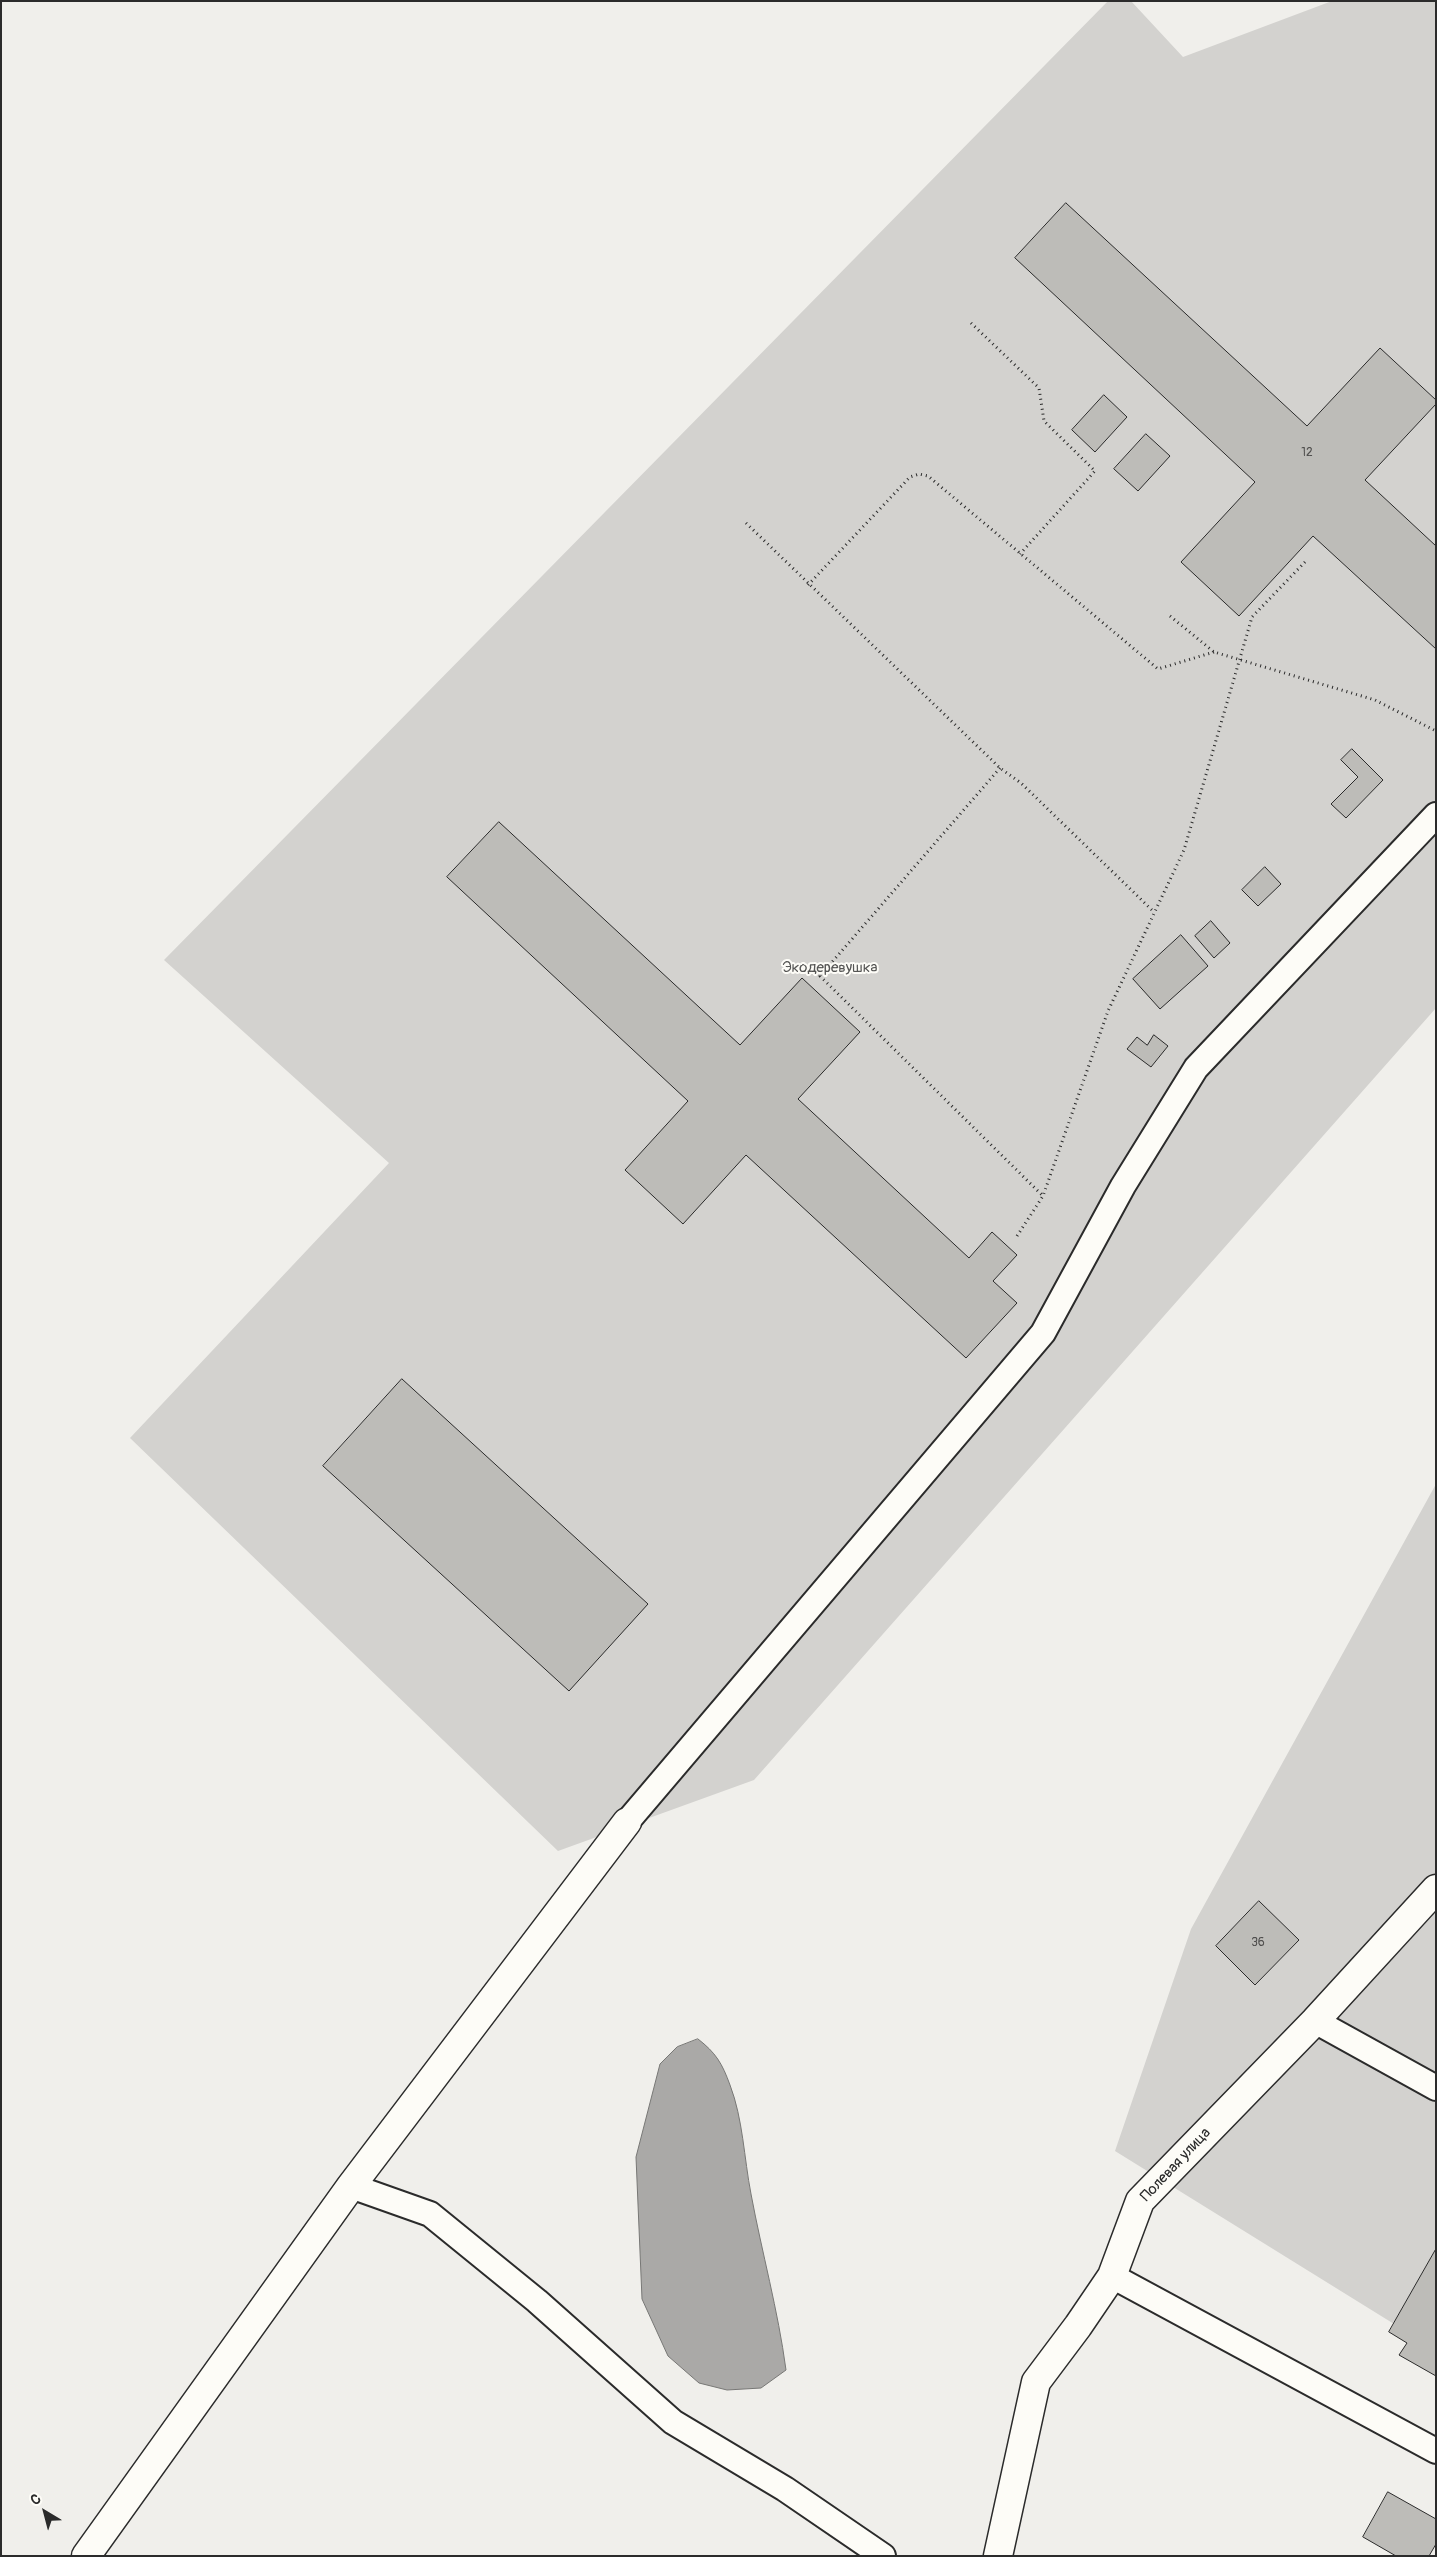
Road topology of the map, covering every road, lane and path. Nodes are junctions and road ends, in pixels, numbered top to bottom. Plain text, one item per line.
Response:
1 (971, 323) dead end
2 (746, 523) dead end
3 (1020, 554) junction
4 (1305, 562) dead end
5 (808, 585) junction
6 (1170, 616) dead end
7 (1214, 652) junction
8 (1241, 660) junction
9 (1436, 731) edge
10 (1000, 768) junction
11 (1436, 815) edge
12 (1154, 912) junction
13 (1043, 1196) junction
14 (1017, 1236) dead end
15 (626, 1822) joint
16 (1436, 1889) edge
17 (1315, 2022) junction
18 (1436, 2088) edge
19 (351, 2186) junction
20 (1112, 2276) junction
21 (1436, 2451) edge
22 (86, 2556) edge
23 (883, 2556) edge
24 (998, 2556) edge

1 - 3 path
2 - 5 path
3 - 5 path
3 - 7 path
4 - 8 path
5 - 10 path
6 - 7 path
7 - 8 path
8 - 9 path
8 - 12 path
10 - 12 path
10 - 13 path
11 - 15 lane
12 - 13 path
13 - 14 path
15 - 19 street
16 - 17 street, Полевая улица
17 - 18 lane
17 - 20 street, Полевая улица
19 - 22 street
19 - 23 lane
20 - 21 lane
20 - 24 street, Полевая улица

